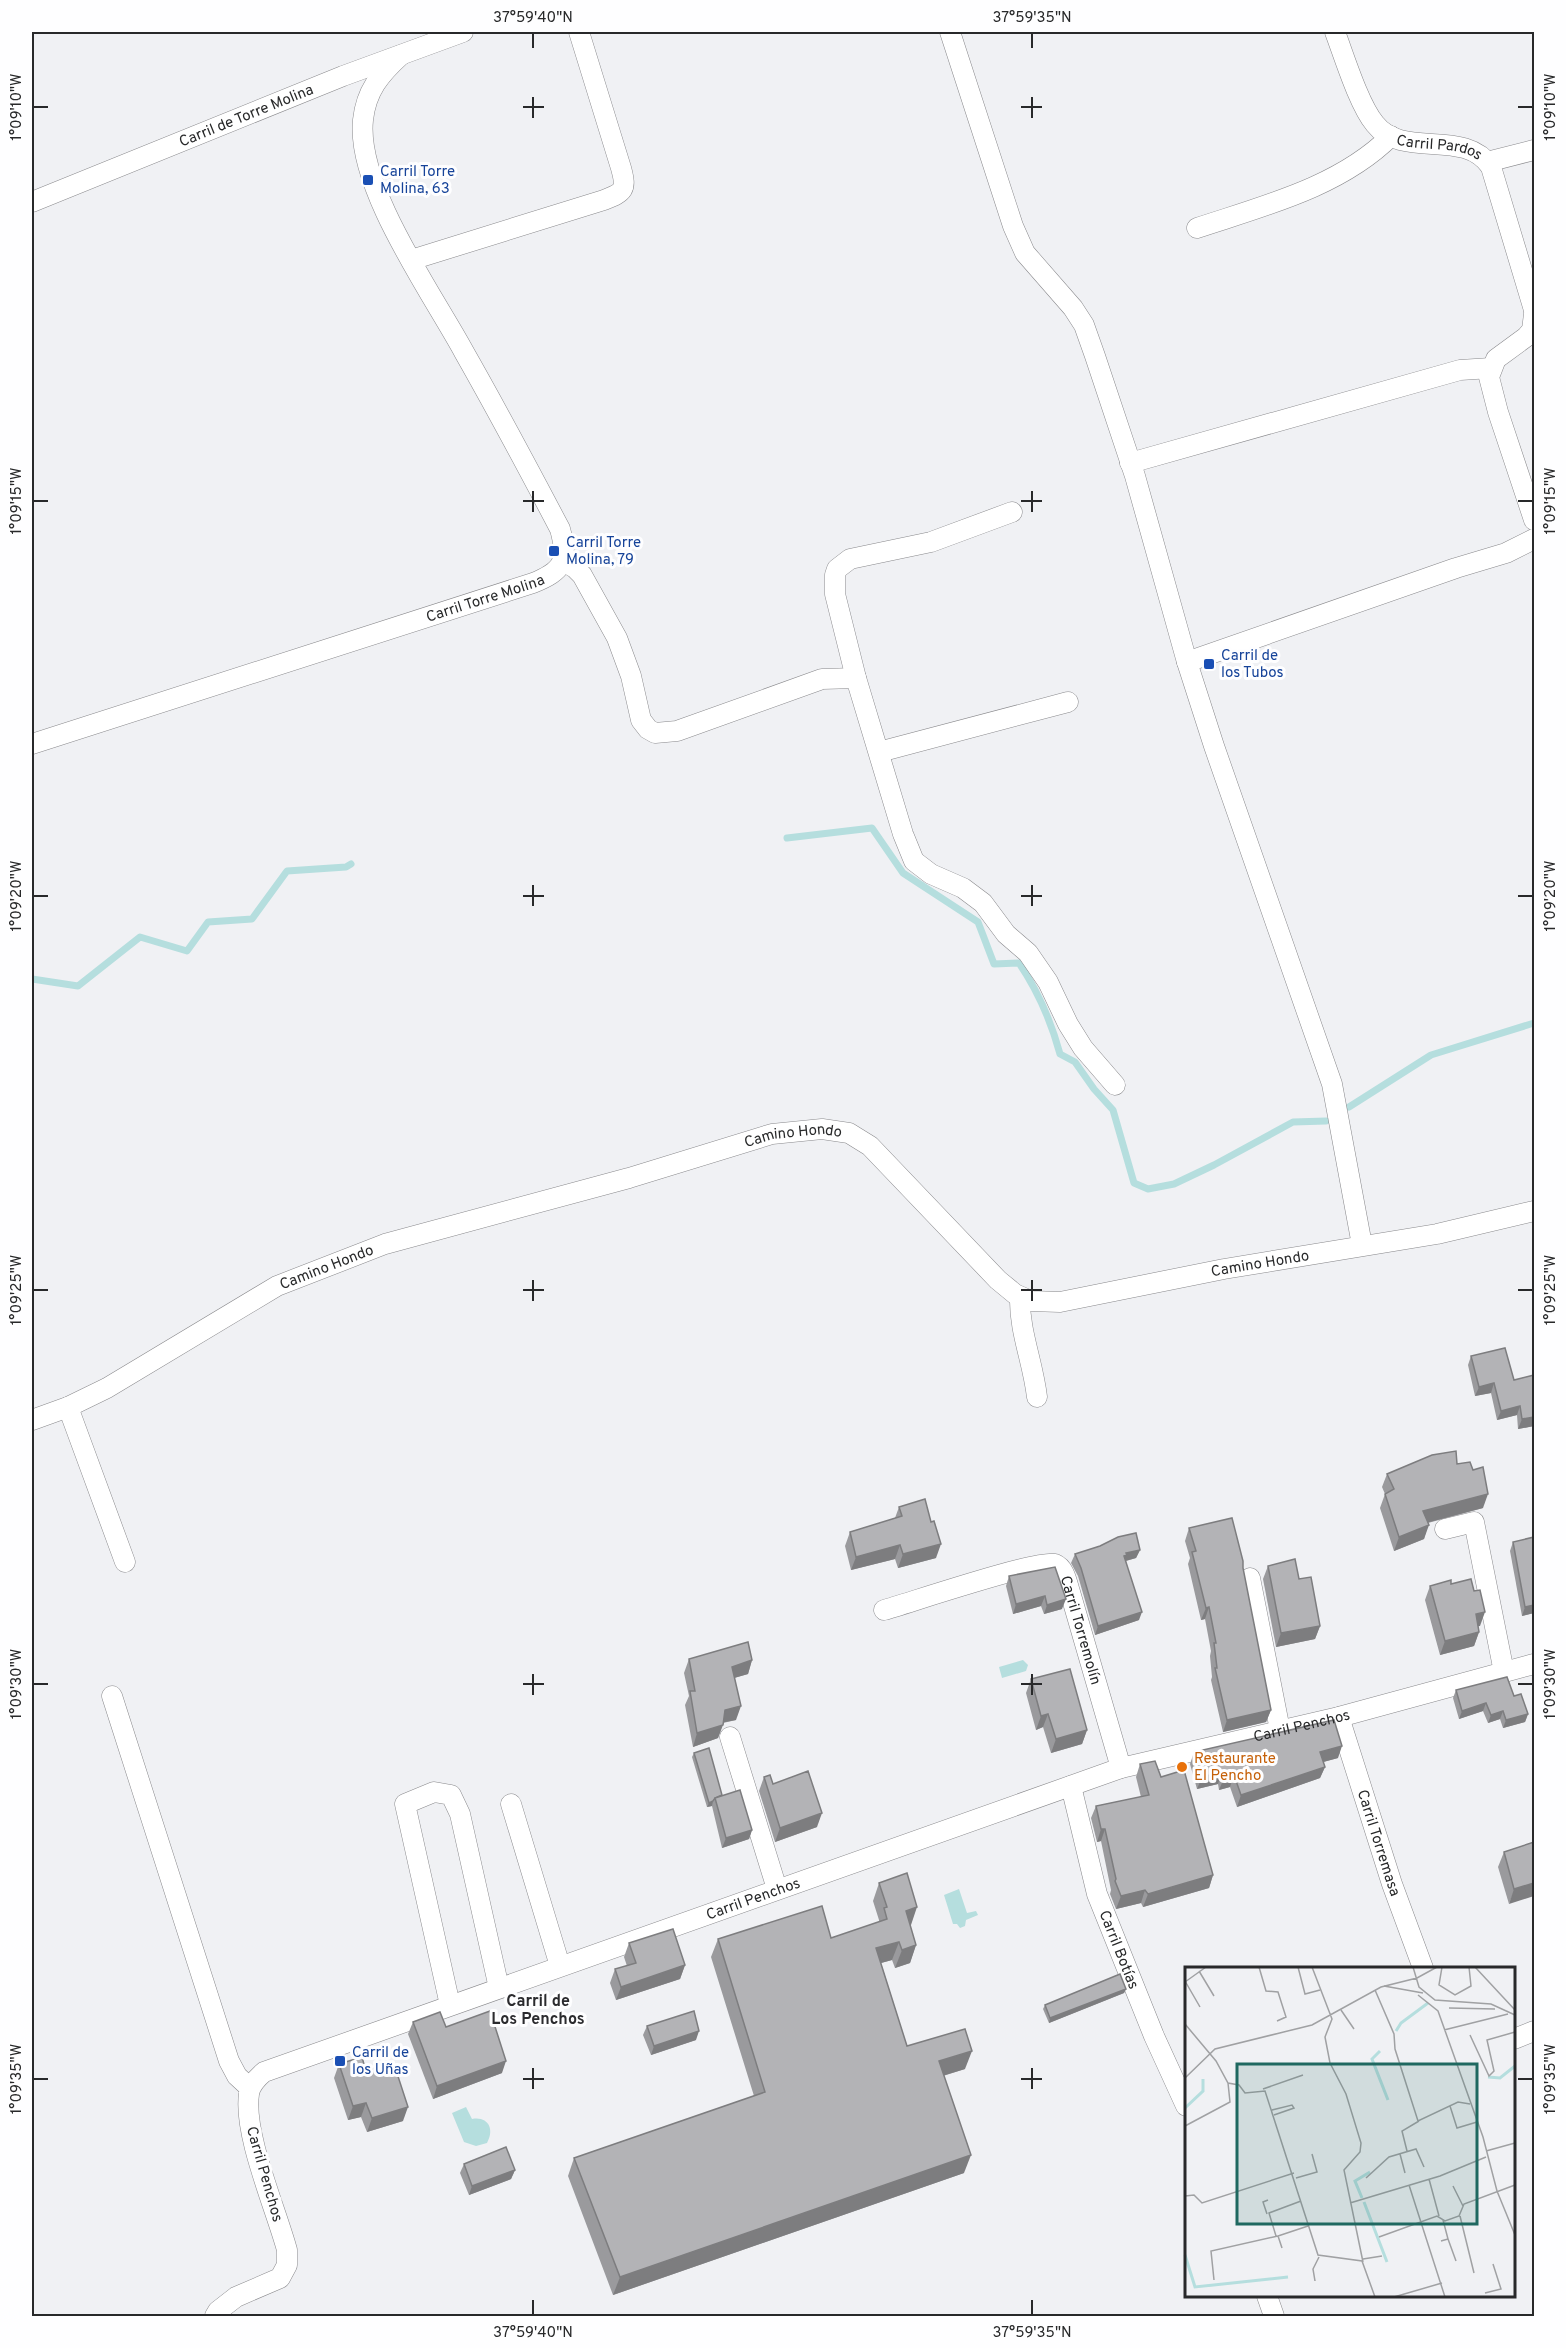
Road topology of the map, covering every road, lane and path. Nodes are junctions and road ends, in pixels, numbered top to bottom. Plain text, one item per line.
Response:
1 (463, 32) edge
2 (579, 32) edge
3 (950, 32) edge
4 (1335, 32) edge
5 (401, 55) junction
6 (352, 73) junction
7 (366, 102) junction
8 (1391, 136) junction
9 (1534, 150) edge
10 (1487, 162) junction
11 (32, 202) edge
12 (1197, 228) dead end
13 (411, 260) junction
14 (1534, 321) edge
15 (1491, 368) junction
16 (1130, 463) junction
17 (1012, 512) dead end
18 (1534, 520) edge
19 (1534, 538) edge
20 (562, 561) junction
21 (1187, 663) junction
22 (856, 678) junction
23 (1068, 702) dead end
24 (32, 744) edge
25 (879, 753) junction
26 (1114, 1085) dead end
27 (1534, 1211) edge
28 (1362, 1245) junction
29 (1020, 1297) junction
30 (1037, 1397) dead end
31 (68, 1407) junction
32 (32, 1420) edge
33 (1445, 1529) dead end
34 (125, 1562) dead end
35 (1250, 1578) dead end
36 (884, 1610) dead end
37 (1534, 1664) edge
38 (1504, 1672) junction
39 (112, 1696) dead end
40 (1339, 1717) junction
41 (1280, 1730) junction
42 (730, 1737) dead end
43 (1121, 1768) junction
44 (1071, 1786) junction
45 (511, 1804) dead end
46 (777, 1889) junction
47 (560, 1966) junction
48 (1424, 1967) edge
49 (499, 1988) junction
50 (450, 2005) junction
51 (1534, 2031) edge
52 (1515, 2039) edge
53 (250, 2088) junction
54 (1185, 2104) edge
55 (1268, 2297) edge
56 (215, 2316) edge
57 (1274, 2316) edge

1 - 5 street, Carril de Torre Molina
2 - 13 street
3 - 16 street
4 - 8 street, Carril Pardos
5 - 6 street, Carril de Torre Molina
5 - 7 street
6 - 7 street
6 - 11 street, Carril de Torre Molina
7 - 13 street
8 - 10 street, Carril Pardos
8 - 12 street
9 - 10 street
10 - 14 street, Carril Pardos
13 - 20 street
14 - 15 street, Carril Pardos
15 - 16 street
15 - 18 street
16 - 21 street
17 - 22 street
19 - 21 street
20 - 22 street
20 - 24 street, Carril Torre Molina
21 - 28 street
22 - 25 street
23 - 25 street
25 - 26 street
27 - 28 street, Camino Hondo
28 - 29 street, Camino Hondo
29 - 30 street
29 - 31 street, Camino Hondo
31 - 32 street, Camino Hondo
31 - 34 street
33 - 38 street
35 - 41 street
36 - 43 street, Carril Torremolín
37 - 38 street, Carril Penchos
38 - 40 street, Carril Penchos
39 - 53 street
40 - 41 street, Carril Penchos
40 - 48 street, Carril Torremasa
41 - 43 street, Carril Penchos
42 - 46 street
43 - 44 street, Carril Penchos
44 - 46 street, Carril Penchos
44 - 54 street, Carril Botías
45 - 47 street
46 - 47 street, Carril Penchos
47 - 49 street, Carril Penchos
49 - 50 street, Carril Penchos
49 - 50 street
50 - 53 street, Carril Penchos
51 - 52 street
53 - 56 street, Carril Penchos
55 - 57 street

